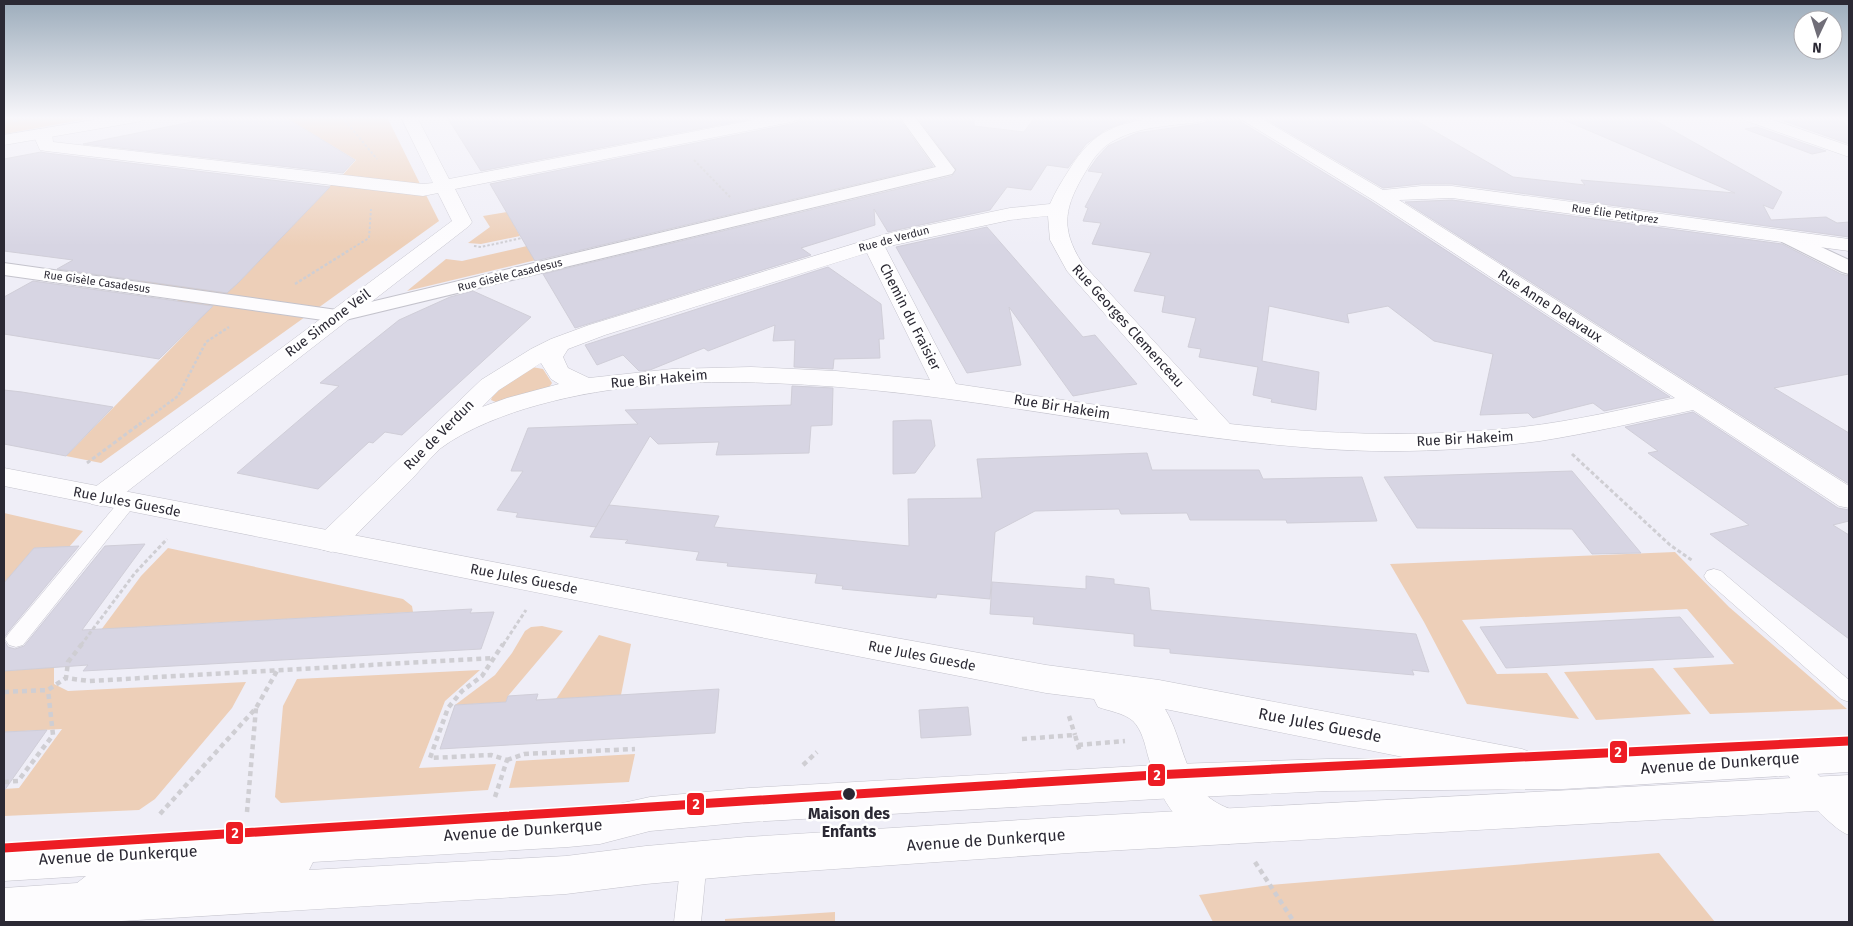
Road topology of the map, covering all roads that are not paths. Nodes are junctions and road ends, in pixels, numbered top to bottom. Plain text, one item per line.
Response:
1 (168, 160) edge
2 (430, 160) edge
3 (572, 160) edge
4 (939, 160) edge
5 (1084, 160) edge
6 (1320, 160) edge
7 (443, 186) junction
8 (1380, 196) junction
9 (1058, 209) junction
10 (1789, 238) junction
11 (873, 244) junction
12 (1849, 245) edge
13 (1849, 268) edge
14 (4, 269) edge
15 (337, 316) junction
16 (559, 344) junction
17 (588, 386) junction
18 (947, 390) junction
19 (1698, 401) junction
20 (1222, 431) junction
21 (434, 441) junction
22 (4, 477) edge
23 (114, 499) junction
24 (1849, 499) edge
25 (331, 542) junction
26 (1714, 576) road end
27 (16, 639) dead end
28 (1046, 679) junction
29 (1849, 693) edge
30 (1849, 756) edge
31 (1790, 759) junction
32 (1563, 773) junction
33 (1174, 781) junction
34 (1834, 793) edge
35 (1849, 824) edge
36 (1234, 827) junction
37 (368, 841) junction
38 (694, 860) junction
39 (4, 862) edge
40 (85, 904) junction
41 (4, 908) edge
42 (687, 922) edge

1 - 7 street
2 - 7 street, Rue Simone Veil
3 - 7 street
4 - 15 street, Rue Gisèle Casadesus
5 - 9 street
6 - 8 street, Rue Anne Delavaux
7 - 15 street, Rue Simone Veil
8 - 10 street, Rue Élie Petitprez
8 - 19 street, Rue Anne Delavaux
9 - 11 street, Rue de Verdun
9 - 20 street, Rue Georges Clemenceau
10 - 12 street, Rue Élie Petitprez
10 - 13 street
11 - 16 street, Rue de Verdun
11 - 18 street, Chemin du Fraisier
14 - 15 street, Rue Gisèle Casadesus
15 - 23 street, Rue Simone Veil
16 - 17 street
16 - 21 street, Rue de Verdun
17 - 18 street, Rue Bir Hakeim
17 - 21 street, Rue Bir Hakeim
18 - 20 street, Rue Bir Hakeim
19 - 20 street, Rue Bir Hakeim
19 - 24 street, Rue Anne Delavaux
21 - 25 street, Rue de Verdun
22 - 23 street, Rue Jules Guesde
23 - 25 street, Rue Jules Guesde
23 - 27 lane
25 - 28 street, Rue Jules Guesde
26 - 29 lane
28 - 32 street, Rue Jules Guesde
28 - 33 street, Rue Jules Guesde
30 - 31 street, Avenue de Dunkerque
31 - 32 street, Avenue de Dunkerque
31 - 34 lane
32 - 33 street, Avenue de Dunkerque
33 - 36 street, Rue Jules Guesde
33 - 37 street, Avenue de Dunkerque
34 - 35 lane
34 - 36 street, Avenue de Dunkerque
36 - 38 street, Avenue de Dunkerque
37 - 39 street, Avenue de Dunkerque
37 - 40 street
38 - 40 street, Avenue de Dunkerque
38 - 42 lane
40 - 41 street, Avenue de Dunkerque

